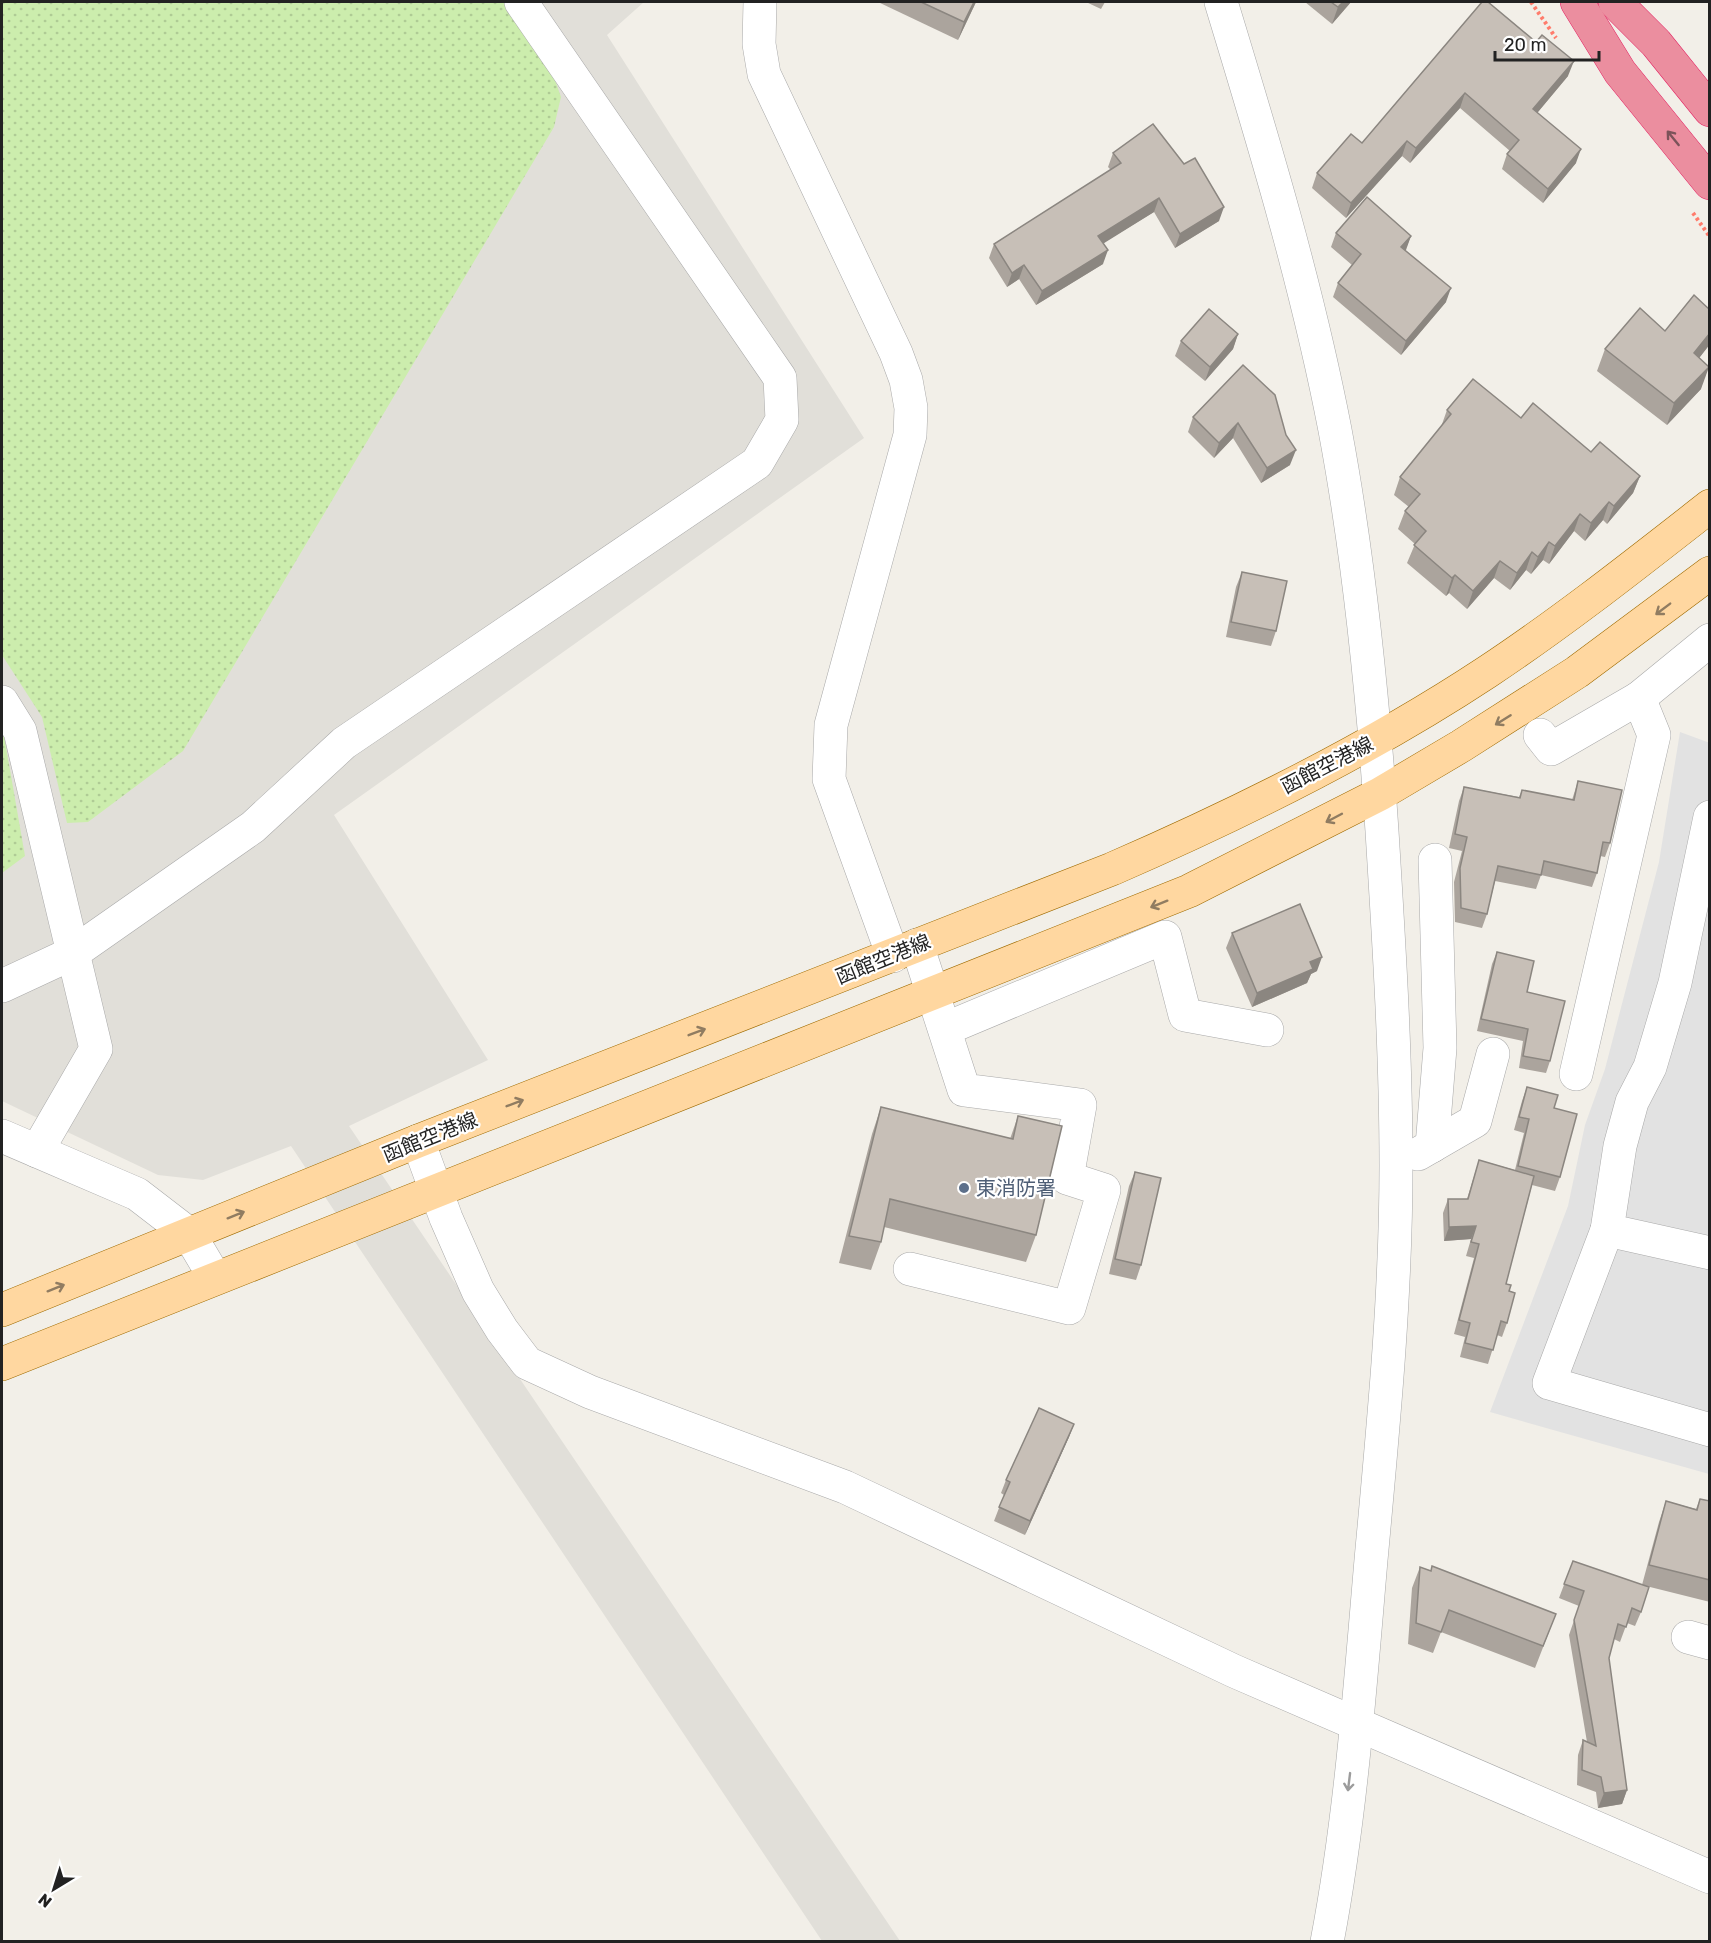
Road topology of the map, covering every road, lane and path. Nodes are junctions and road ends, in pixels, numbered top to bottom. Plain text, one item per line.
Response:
1 (521, 2) edge
2 (759, 2) edge
3 (1221, 2) edge
4 (1577, 2) edge
5 (1615, 2) edge
6 (1710, 110) edge
7 (1710, 183) edge
8 (1710, 506) edge
9 (1710, 573) edge
10 (1710, 640) edge
11 (1639, 698) junction
12 (2, 702) edge
13 (1540, 735) dead end
14 (1377, 739) junction
15 (1380, 794) junction
16 (1710, 817) edge
17 (1435, 860) dead end
18 (905, 950) junction
19 (73, 953) junction
20 (2, 986) edge
21 (933, 992) junction
22 (945, 1029) junction
23 (1267, 1030) dead end
24 (1493, 1054) dead end
25 (1576, 1074) dead end
26 (2, 1136) edge
27 (418, 1141) junction
28 (1432, 1146) junction
29 (37, 1151) junction
30 (1396, 1168) junction
31 (436, 1189) junction
32 (1607, 1230) junction
33 (189, 1234) junction
34 (1710, 1253) edge
35 (910, 1269) dead end
36 (215, 1278) junction
37 (2, 1310) edge
38 (2, 1364) edge
39 (1710, 1430) edge
40 (1356, 1724) junction
41 (1710, 1877) edge
42 (1327, 1941) edge

1 - 19 street
2 - 18 street
3 - 14 street
7 -> 4 highway
5 - 6 highway
8 - 14 main road, 函館空港線
9 -> 15 main road
10 - 11 street
11 - 13 street
11 - 25 street
12 - 19 street
14 - 15 street
14 - 18 main road, 函館空港線
15 -> 21 main road
15 - 30 street
16 - 32 street
17 - 28 street
18 - 21 street
27 -> 18 main road, 函館空港線
19 - 20 street
19 - 29 street
21 - 22 street
21 - 31 main road
22 - 23 street
22 - 35 street
24 - 28 street
26 - 29 street
27 - 31 street
33 -> 27 main road, 函館空港線
28 - 30 street
29 - 33 street
30 - 40 street
31 - 36 main road
31 - 40 street
32 - 34 street
32 - 39 street
33 - 36 street
37 -> 33 main road, 函館空港線
36 - 38 main road
40 - 41 street
40 -> 42 street

